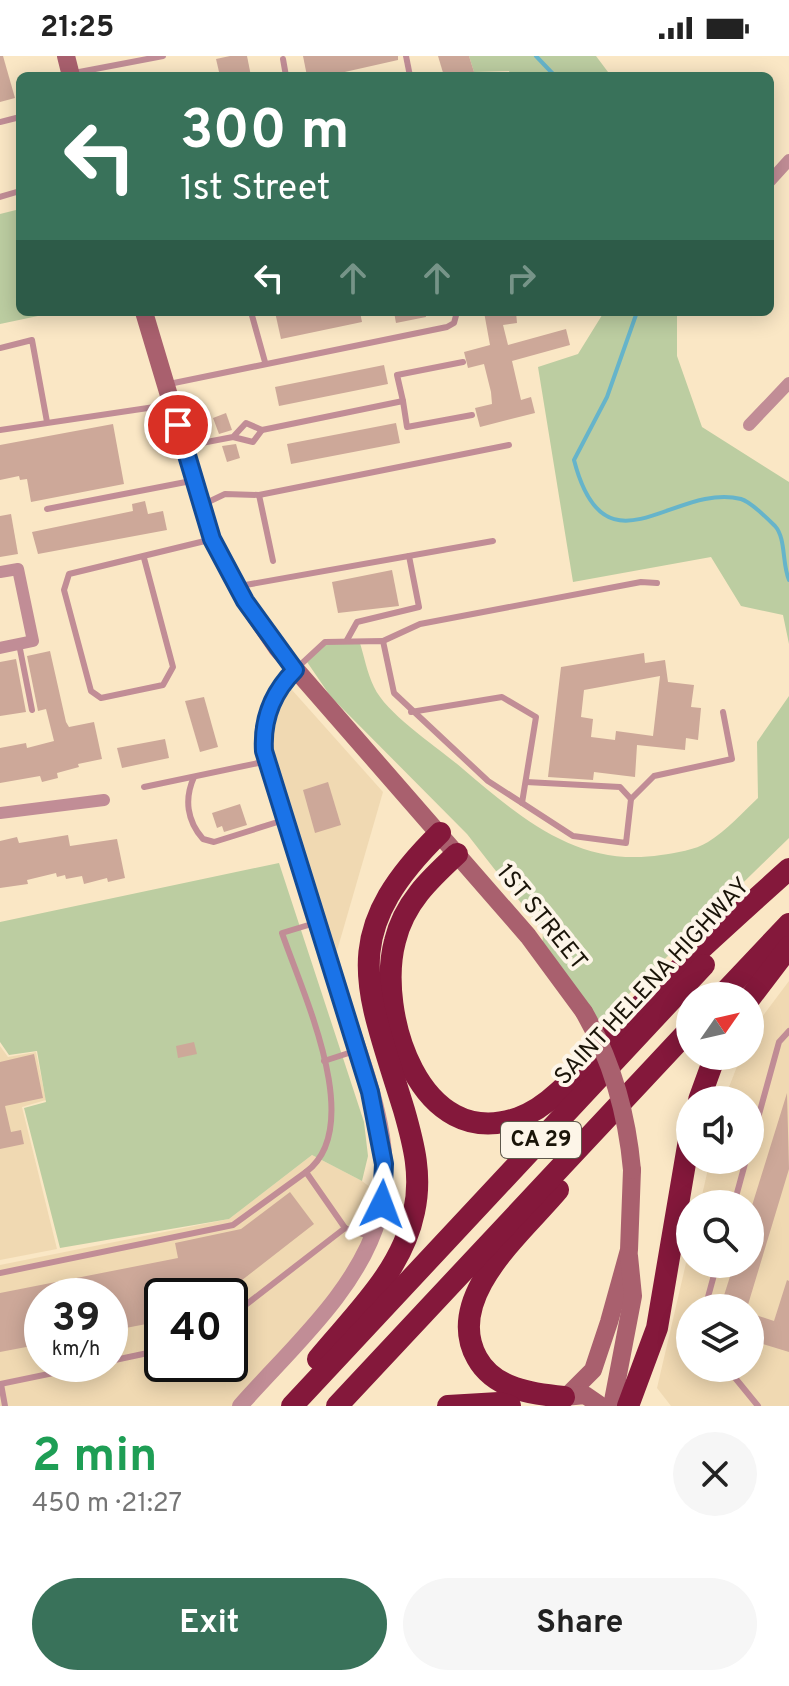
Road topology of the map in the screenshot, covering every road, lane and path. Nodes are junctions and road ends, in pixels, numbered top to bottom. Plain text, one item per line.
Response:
1 (163, 56) edge
2 (283, 59) dead end
3 (69, 69) edge
4 (285, 72) edge
5 (789, 160) edge
6 (774, 177) edge
7 (145, 316) edge
8 (252, 316) edge
9 (458, 316) edge
10 (0, 348) edge
11 (265, 362) junction
12 (463, 362) dead end
13 (789, 383) edge
14 (166, 384) junction
15 (403, 401) junction
16 (172, 404) junction
17 (472, 415) dead end
18 (47, 422) junction
19 (749, 425) dead end
20 (0, 430) edge
21 (262, 430) junction
22 (233, 437) junction
23 (509, 445) dead end
24 (185, 447) junction
25 (194, 480) junction
26 (259, 495) junction
27 (202, 505) junction
28 (47, 509) dead end
29 (212, 539) junction
30 (493, 541) dead end
31 (409, 556) junction
32 (144, 558) junction
33 (273, 561) dead end
34 (0, 572) edge
35 (657, 583) dead end
36 (238, 587) junction
37 (347, 640) junction
38 (383, 641) junction
39 (19, 644) junction
40 (0, 648) edge
41 (295, 670) junction
42 (32, 710) dead end
43 (411, 712) junction
44 (723, 712) dead end
45 (267, 761) junction
46 (194, 777) junction
47 (526, 782) junction
48 (144, 787) dead end
49 (631, 799) junction
50 (104, 800) dead end
51 (522, 803) junction
52 (0, 813) edge
53 (285, 820) junction
54 (440, 833) junction
55 (457, 854) junction
56 (789, 871) edge
57 (318, 922) junction
58 (789, 924) edge
59 (789, 947) edge
60 (734, 982) edge
61 (762, 982) edge
62 (789, 1031) edge
63 (676, 1045) edge
64 (676, 1047) edge
65 (358, 1050) junction
66 (324, 1061) junction
67 (764, 1096) edge
68 (306, 1172) junction
69 (683, 1174) edge
70 (345, 1228) junction
71 (371, 1237) junction
72 (629, 1250) junction
73 (0, 1273) edge
74 (248, 1303) edge
75 (24, 1379) edge
76 (738, 1382) edge
77 (1, 1384) edge
78 (563, 1399) edge
79 (479, 1405) edge
80 (5, 1406) edge
81 (240, 1406) edge
82 (279, 1406) edge
83 (292, 1406) edge
84 (337, 1406) edge
85 (448, 1406) edge
86 (510, 1406) edge
87 (601, 1406) edge
88 (612, 1406) edge
89 (628, 1406) edge
90 (758, 1406) edge

1 - 3 lane
2 - 4 lane
5 - 6 street
7 - 14 main road, 1ST STREET
8 - 11 lane
9 - 11 lane
10 - 18 lane
11 - 14 lane
12 - 15 lane
13 - 19 street
14 - 16 main road, 1ST STREET
15 - 17 lane
15 - 21 lane
16 - 18 lane
16 - 24 main road, 1ST STREET
18 - 20 lane
21 - 22 lane
21 - 22 lane
22 - 24 lane
23 - 26 lane
24 - 25 main road, 1ST STREET
25 - 27 main road, 1ST STREET
25 - 28 lane
26 - 27 lane
26 - 33 lane
27 - 29 main road, 1ST STREET
29 - 32 lane
29 - 36 main road, 1ST STREET
30 - 31 lane
31 - 36 lane
31 - 37 lane
32 - 32 lane
34 - 39 street
35 - 38 lane
36 - 41 main road, 1ST STREET
37 - 38 lane
37 - 41 lane
38 - 43 lane
39 - 40 street
39 - 42 lane
41 - 45 street
41 - 54 main road, 1ST STREET
43 - 47 lane
43 - 51 lane
44 - 49 lane
45 - 46 lane
45 - 53 street
46 - 48 lane
46 - 53 lane
47 - 49 lane
47 - 51 lane
49 - 51 lane
50 - 52 street
53 - 57 street
54 - 55 main road, 1ST STREET
54 - 82 highway
55 - 56 highway
55 - 72 main road, 1ST STREET, bridge
56 - 83 highway, SAINT HELENA HIGHWAY / CA 29
57 - 65 street
57 - 66 lane
58 - 60 highway
59 - 61 highway
62 - 67 lane
63 - 84 highway, CA 29
64 - 78 highway
65 - 66 lane
65 - 71 street
66 - 68 lane
68 - 70 lane
68 - 73 lane
69 - 89 highway
70 - 71 lane
70 - 74 lane
71 - 81 street
72 - 78 main road, 1ST STREET
72 - 88 main road, 1ST STREET
75 - 77 lane
76 - 90 lane
77 - 80 lane
78 - 87 main road
79 - 85 highway
79 - 86 highway

